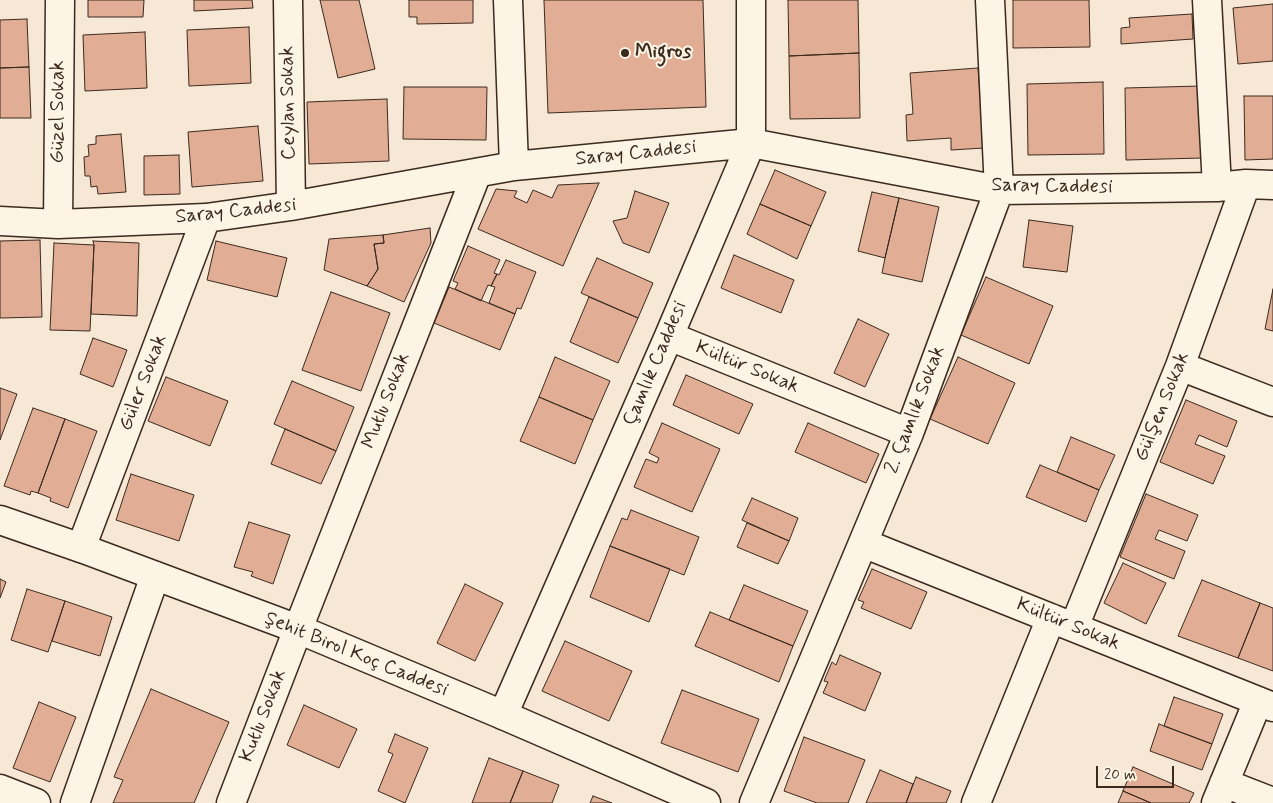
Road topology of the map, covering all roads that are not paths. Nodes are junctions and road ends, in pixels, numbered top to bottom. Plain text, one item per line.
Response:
1 (60, 0) edge
2 (288, 0) edge
3 (508, 0) edge
4 (751, 0) edge
5 (990, 0) edge
6 (1207, 0) edge
7 (751, 143) junction
8 (514, 166) junction
9 (477, 173) junction
10 (1246, 184) junction
11 (1273, 185) edge
12 (1217, 187) junction
13 (999, 190) junction
14 (291, 206) junction
15 (206, 218) junction
16 (0, 221) edge
17 (58, 224) junction
18 (669, 336) junction
19 (1180, 366) junction
20 (1273, 402) edge
21 (908, 433) junction
22 (0, 520) edge
23 (863, 542) junction
24 (82, 548) junction
25 (155, 576) junction
26 (1063, 622) junction
27 (298, 629) junction
28 (1265, 704) edge
29 (503, 715) junction
30 (0, 789) edge
31 (1220, 793) edge
32 (701, 802) edge
33 (1273, 802) edge
34 (36, 803) edge
35 (75, 803) edge
36 (231, 803) edge
37 (754, 803) edge
38 (976, 803) edge

1 - 17 street, Güzel Sokak
2 - 14 street, Ceylan Sokak
3 - 8 street
4 - 7 street, Çamlık Caddesi
5 - 13 street, 2. Çamlık Sokak
6 - 12 street
7 - 8 street, Saray Caddesi
7 - 13 street, Saray Caddesi
7 - 18 street, Çamlık Caddesi
8 - 9 street, Saray Caddesi
9 - 14 street, Saray Caddesi
9 - 27 street, Mutlu Sokak
10 - 11 street, Saray Caddesi
10 - 12 street, Saray Caddesi
10 - 19 street, Gülşen Sokak
12 - 13 street, Saray Caddesi
13 - 21 street, 2. Çamlık Sokak
14 - 15 street, Saray Caddesi
15 - 17 street, Saray Caddesi
15 - 24 street, Güler Sokak
16 - 17 street, Saray Caddesi
18 - 21 street, Kültür Sokak
18 - 29 street, Çamlık Caddesi
19 - 20 street
19 - 26 street, Gülşen Sokak
21 - 23 street, 2. Çamlık Sokak
22 - 24 street, Şehit Birol Koç Caddesi
23 - 26 street, Kültür Sokak
23 - 37 street, 2. Çamlık Sokak
24 - 25 street, Şehit Birol Koç Caddesi
25 - 27 street, Şehit Birol Koç Caddesi
25 - 35 street
26 - 28 street, Kültür Sokak
26 - 38 street, Gülşen Sokak
27 - 29 street, Şehit Birol Koç Caddesi
27 - 36 street, Kutlu Sokak
28 - 31 street
29 - 32 street, Şehit Birol Koç Caddesi
30 - 34 street
31 - 33 street

